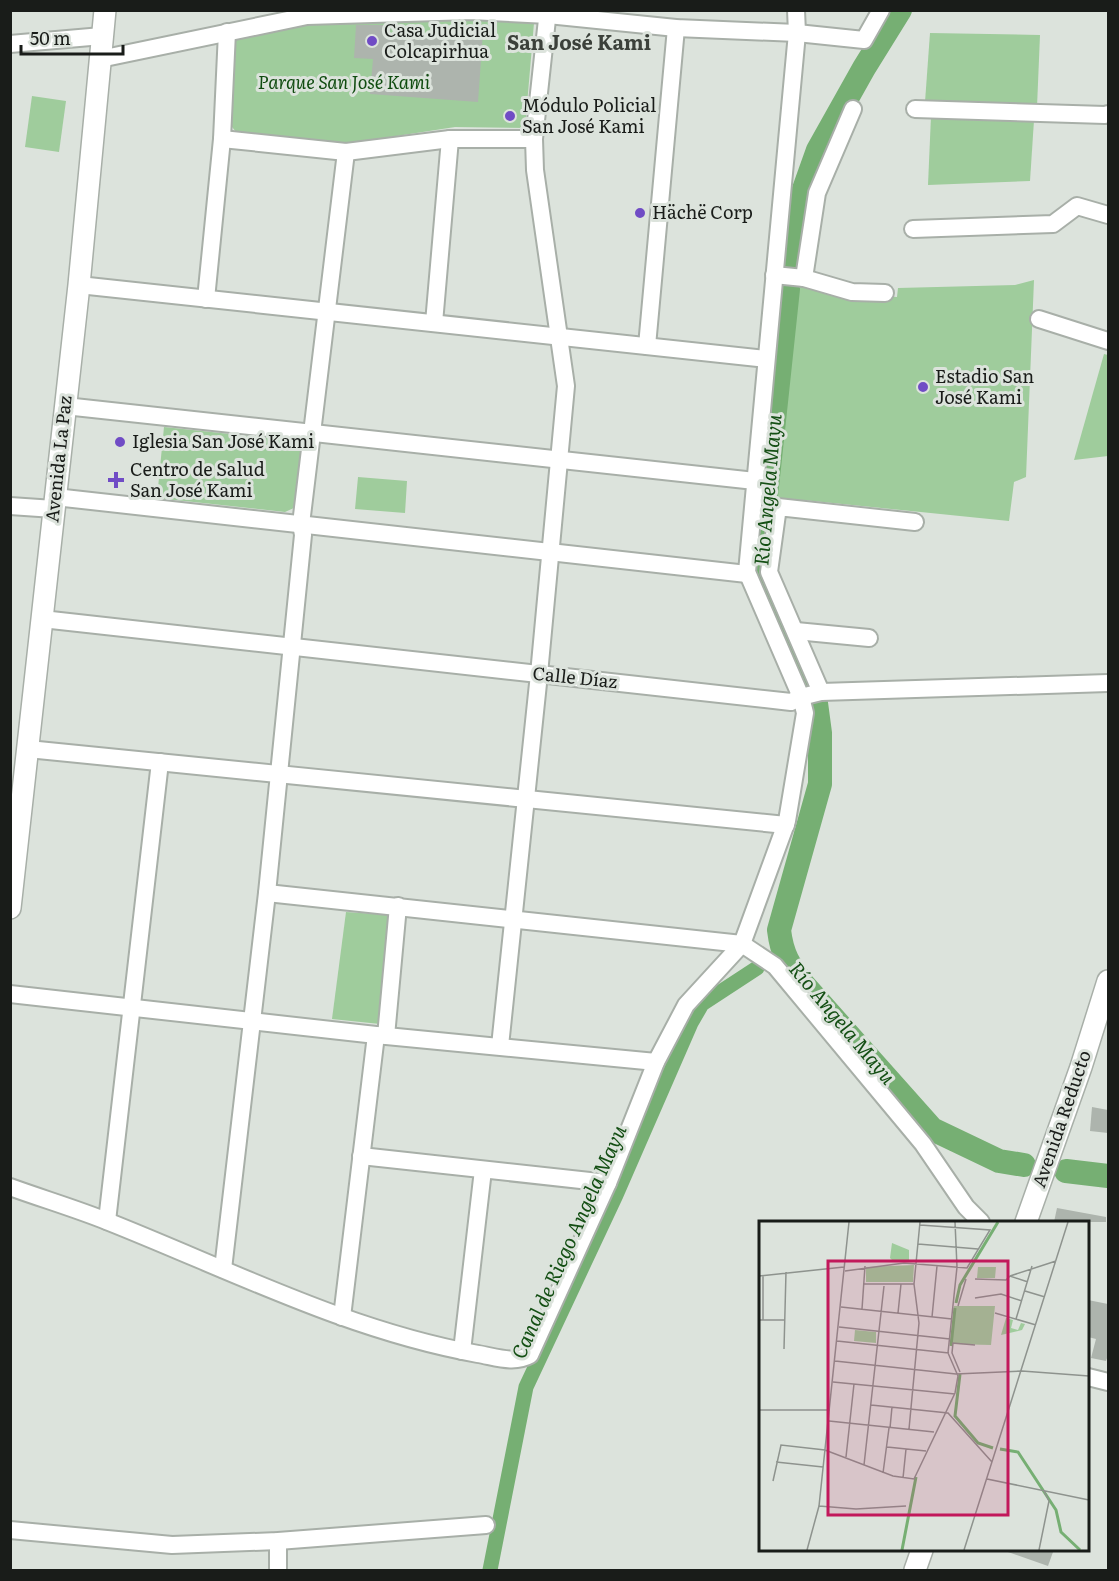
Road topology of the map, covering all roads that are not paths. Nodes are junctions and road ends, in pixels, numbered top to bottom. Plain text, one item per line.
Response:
1 (105, 10) edge
2 (796, 10) edge
3 (881, 10) edge
4 (548, 13) edge
5 (676, 28) junction
6 (227, 32) junction
7 (797, 33) junction
8 (102, 36) junction
9 (10, 44) edge
10 (100, 58) junction
11 (853, 109) dead end
12 (915, 109) dead end
13 (1108, 114) edge
14 (222, 140) junction
15 (450, 140) junction
16 (534, 140) junction
17 (346, 152) junction
18 (1108, 215) edge
19 (913, 229) dead end
20 (774, 275) junction
21 (804, 278) junction
22 (79, 285) junction
23 (885, 293) dead end
24 (207, 299) junction
25 (328, 312) junction
26 (1039, 319) dead end
27 (434, 323) junction
28 (559, 337) junction
29 (1108, 341) edge
30 (647, 346) junction
31 (766, 359) junction
32 (65, 406) junction
33 (313, 433) junction
34 (560, 460) junction
35 (755, 481) junction
36 (54, 503) junction
37 (10, 507) edge
38 (915, 522) dead end
39 (301, 524) junction
40 (551, 552) junction
41 (747, 573) junction
42 (42, 620) junction
43 (796, 631) junction
44 (869, 638) dead end
45 (291, 648) junction
46 (539, 674) junction
47 (1108, 683) edge
48 (821, 692) junction
49 (801, 697) junction
50 (28, 749) junction
51 (160, 762) junction
52 (279, 774) junction
53 (525, 799) junction
54 (786, 825) junction
55 (267, 893) junction
56 (398, 906) junction
57 (10, 908) edge
58 (513, 919) junction
59 (742, 944) junction
60 (1108, 981) edge
61 (10, 994) edge
62 (131, 1007) junction
63 (253, 1020) junction
64 (381, 1035) junction
65 (500, 1046) junction
66 (656, 1062) junction
67 (361, 1156) junction
68 (483, 1170) junction
69 (608, 1183) junction
70 (10, 1187) edge
71 (107, 1221) junction
72 (980, 1221) edge
73 (1026, 1221) edge
74 (223, 1269) junction
75 (342, 1317) junction
76 (462, 1351) junction
77 (1089, 1377) edge
78 (1108, 1382) edge
79 (486, 1526) dead end
80 (10, 1530) edge
81 (278, 1541) junction
82 (922, 1551) edge
83 (278, 1570) edge
84 (915, 1570) edge

1 - 8 main road, Avenida La Paz
2 - 7 street
3 - 7 street
4 - 5 street
4 - 6 street
4 - 16 street
5 - 7 street
5 - 30 street
6 - 10 street
6 - 14 street
7 - 20 street
8 - 9 street
8 - 10 main road, Avenida La Paz
10 - 22 main road, Avenida La Paz
11 - 21 street
12 - 13 street
14 - 17 street
14 - 24 street
15 - 16 street
15 - 17 street
15 - 27 street
16 - 28 street
17 - 25 street
18 - 19 street
20 - 21 street
20 - 31 street
21 - 23 street
22 - 24 street
22 - 32 main road, Avenida La Paz
24 - 25 street
25 - 27 street
25 - 33 street
26 - 29 street
27 - 28 street
28 - 30 street
28 - 34 street
30 - 31 street
31 - 35 street
32 - 33 street
32 - 36 main road, Avenida La Paz
33 - 34 street
33 - 39 street
34 - 35 street
34 - 40 street
35 - 41 street
36 - 37 street
36 - 39 street
36 - 42 main road, Avenida La Paz
38 - 43 street
39 - 40 street
39 - 45 street
40 - 41 street
40 - 46 street
41 - 49 street
42 - 45 street, Calle Díaz
42 - 50 main road, Avenida La Paz
43 - 44 street
43 - 48 street
45 - 46 street, Calle Díaz
45 - 52 street
46 - 49 street, Calle Díaz
46 - 53 street
47 - 48 street, Calle Díaz
48 - 49 street, Calle Díaz
49 - 54 street
50 - 51 street
50 - 57 main road, Avenida La Paz
51 - 52 street
51 - 62 street
52 - 53 street
52 - 55 street
53 - 54 street
53 - 58 street
54 - 59 street
55 - 56 street
55 - 63 street
56 - 58 street
56 - 64 street
58 - 59 street
58 - 65 street
59 - 66 street
59 - 72 street
60 - 73 main road, Avenida Reducto
61 - 62 street
62 - 63 street
62 - 71 street
63 - 64 street
63 - 74 street
64 - 65 street
64 - 67 street
65 - 66 street
66 - 69 street
67 - 68 street
67 - 75 street
68 - 69 street
68 - 76 street
69 - 76 street
70 - 71 street
71 - 74 street
74 - 75 street
75 - 76 street
77 - 78 street
79 - 81 street
80 - 81 street
81 - 83 street
82 - 84 main road

